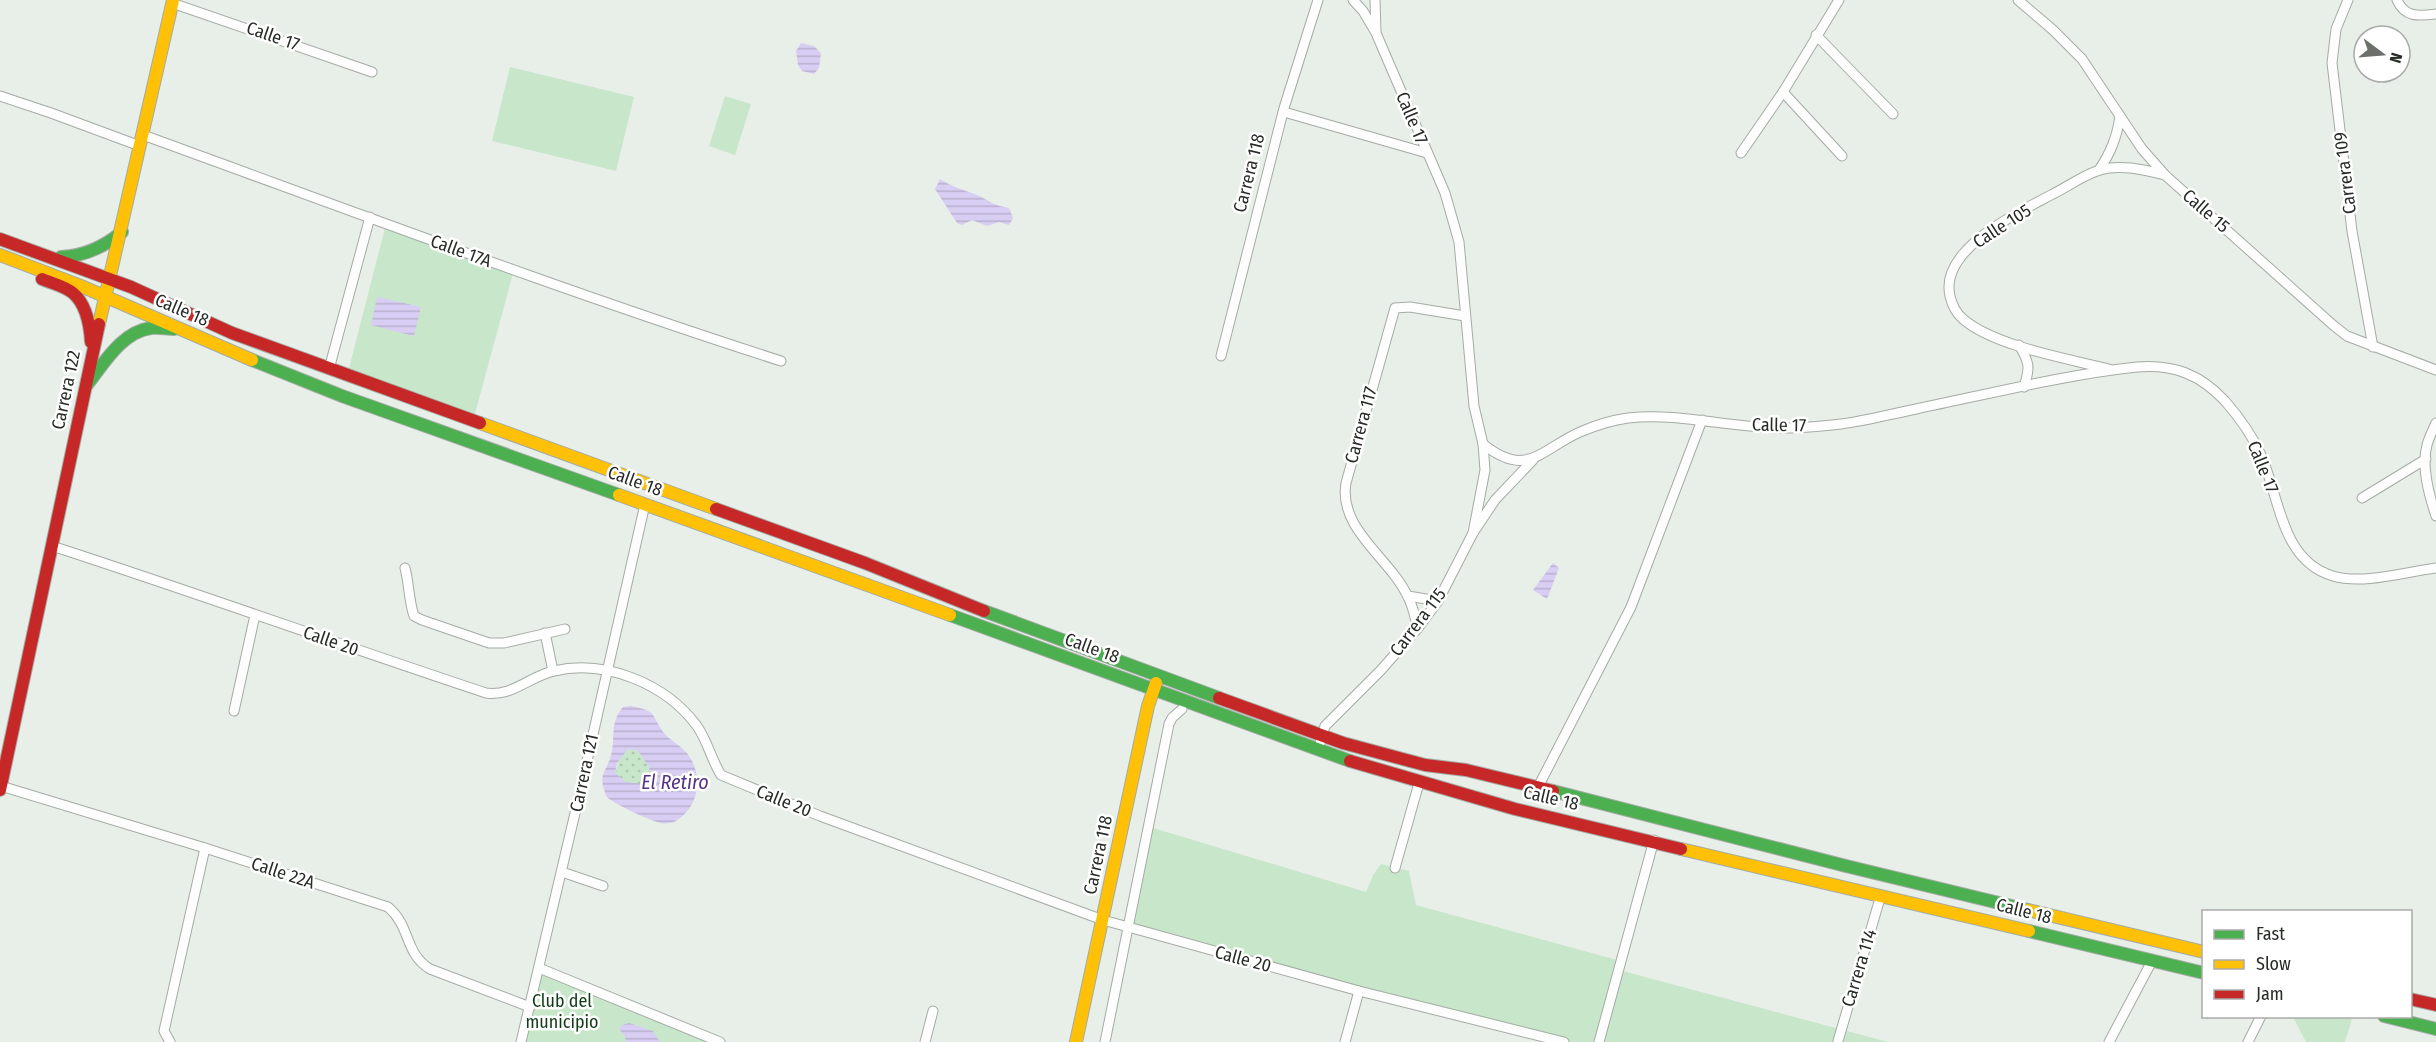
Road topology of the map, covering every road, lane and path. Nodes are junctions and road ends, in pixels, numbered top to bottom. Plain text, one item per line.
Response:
1 (1318, 0) edge
2 (1353, 0) edge
3 (1375, 0) edge
4 (1839, 0) edge
5 (2018, 0) edge
6 (2348, 0) edge
7 (2397, 0) edge
8 (173, 1) edge
9 (2436, 14) edge
10 (1376, 33) junction
11 (1816, 35) junction
12 (372, 72) dead end
13 (1783, 92) junction
14 (0, 96) edge
15 (1284, 112) junction
16 (1893, 114) dead end
17 (2120, 116) junction
18 (142, 141) junction
19 (1427, 153) junction
20 (1741, 153) dead end
21 (1842, 156) dead end
22 (2099, 170) junction
23 (2165, 175) junction
24 (370, 218) junction
25 (122, 232) junction
26 (0, 238) edge
27 (0, 255) edge
28 (56, 258) junction
29 (110, 279) junction
30 (131, 287) junction
31 (105, 297) junction
32 (1465, 316) junction
33 (180, 329) junction
34 (2019, 345) junction
35 (2373, 347) junction
36 (92, 355) junction
37 (1221, 356) dead end
38 (781, 361) dead end
39 (329, 369) junction
40 (2112, 370) junction
41 (2436, 370) edge
42 (86, 387) junction
43 (2024, 387) junction
44 (1702, 420) junction
45 (2436, 423) edge
46 (1483, 444) junction
47 (2426, 459) junction
48 (1533, 460) junction
49 (2361, 498) dead end
50 (645, 504) junction
51 (2436, 516) edge
52 (1473, 533) junction
53 (52, 546) junction
54 (405, 568) dead end
55 (2436, 568) edge
56 (1408, 596) junction
57 (1438, 601) junction
58 (255, 615) junction
59 (564, 628) dead end
60 (1418, 628) junction
61 (545, 633) junction
62 (606, 669) junction
63 (553, 671) junction
64 (1158, 675) junction
65 (1154, 689) junction
66 (1182, 709) dead end
67 (234, 711) dead end
68 (1322, 736) junction
69 (1318, 750) junction
70 (1419, 783) junction
71 (1538, 787) junction
72 (0, 788) edge
73 (1654, 840) junction
74 (205, 848) junction
75 (1395, 868) dead end
76 (562, 872) junction
77 (603, 886) dead end
78 (1881, 895) junction
79 (1103, 920) junction
80 (1128, 928) junction
81 (2202, 952) edge
82 (2152, 961) junction
83 (539, 968) junction
84 (2202, 973) edge
85 (1359, 991) junction
86 (2412, 999) edge
87 (2436, 1005) edge
88 (530, 1007) junction
89 (933, 1011) dead end
90 (2260, 1018) edge
91 (2389, 1018) edge
92 (2436, 1029) edge
93 (1838, 1041) edge
94 (170, 1042) edge
95 (521, 1042) edge
96 (720, 1042) edge
97 (925, 1042) edge
98 (1076, 1042) edge
99 (1105, 1042) edge
100 (1345, 1042) edge
101 (1564, 1042) edge
102 (1599, 1042) edge
103 (2109, 1042) edge
104 (2248, 1042) edge

1 - 15 street, Carrera 118
2 - 10 street, Calle 17
3 - 10 street
4 - 11 street
5 - 17 street, Calle 15
6 - 35 street, Carrera 109
7 - 9 street
8 - 12 street, Calle 17
8 - 18 main road, Carrera 122
10 - 19 street, Calle 17
11 - 13 street
11 - 16 street
13 - 20 street
13 - 21 street
14 - 18 street, Calle 17A
15 - 19 street
15 - 37 street, Carrera 118
17 - 22 street
17 - 23 street, Calle 15
18 - 24 street, Calle 17A
18 - 25 main road, Carrera 122
19 - 32 street, Calle 17
22 - 23 street, Calle 105
22 - 34 street, Calle 105
23 - 35 street, Calle 15
24 - 38 street, Calle 17A
24 - 39 street
25 - 28 main road
25 - 29 main road, Carrera 122
25 - 30 main road
26 - 28 main road, Calle 18
27 - 31 main road, Calle 18
27 - 36 main road
28 - 29 main road, Calle 18
29 - 30 main road, Calle 18
29 - 31 main road, Carrera 122
30 - 39 main road, Calle 18
31 - 33 main road, Calle 18
31 - 36 main road, Carrera 122
32 - 46 street, Calle 17
32 - 56 street, Carrera 117
33 - 42 main road
33 - 50 main road, Calle 18
34 - 40 street, Calle 105
34 - 43 street
35 - 41 street, Calle 15
36 - 42 main road, Carrera 122
39 - 64 main road, Calle 18
40 - 43 street, Calle 17
40 - 55 street, Calle 17
42 - 53 main road, Carrera 122
43 - 44 street, Calle 17
44 - 48 street, Calle 17
44 - 71 street
45 - 47 street
46 - 48 street
46 - 52 street, Calle 17
47 - 49 street
47 - 51 street
48 - 52 street, Carrera 115
50 - 62 street, Carrera 121
50 - 65 main road, Calle 18
52 - 57 street, Carrera 115
53 - 58 street, Calle 20
53 - 72 main road, Carrera 122
54 - 61 street
56 - 57 street
56 - 60 street, Carrera 117
57 - 60 street, Carrera 115
58 - 63 street, Calle 20
58 - 67 street
59 - 61 street
60 - 68 street, Carrera 115
61 - 63 street
62 - 63 street, Calle 20
62 - 76 street, Carrera 121
62 - 79 street, Calle 20
64 - 65 main road, Carrera 118
64 - 68 main road, Calle 18
65 - 69 main road, Calle 18
65 - 79 main road, Carrera 118
66 - 80 street
68 - 69 street, Carrera 115
68 - 71 main road, Calle 18
69 - 70 main road, Calle 18
70 - 73 main road, Calle 18
70 - 75 street
71 - 81 main road, Calle 18
72 - 74 street, Calle 22A
73 - 78 main road, Calle 18
73 - 102 street
74 - 88 street, Calle 22A
74 - 94 street
76 - 77 street
76 - 83 street, Carrera 121
78 - 82 main road, Calle 18
78 - 93 street, Carrera 114
79 - 80 street, Calle 20
79 - 98 main road, Carrera 118
80 - 85 street, Calle 20
80 - 99 street
82 - 84 main road, Calle 18
82 - 103 street
83 - 88 street, Carrera 121
83 - 96 street
85 - 100 street
85 - 101 street, Calle 20
86 - 87 main road
88 - 95 street, Carrera 121
89 - 97 street
90 - 104 street
91 - 92 main road

